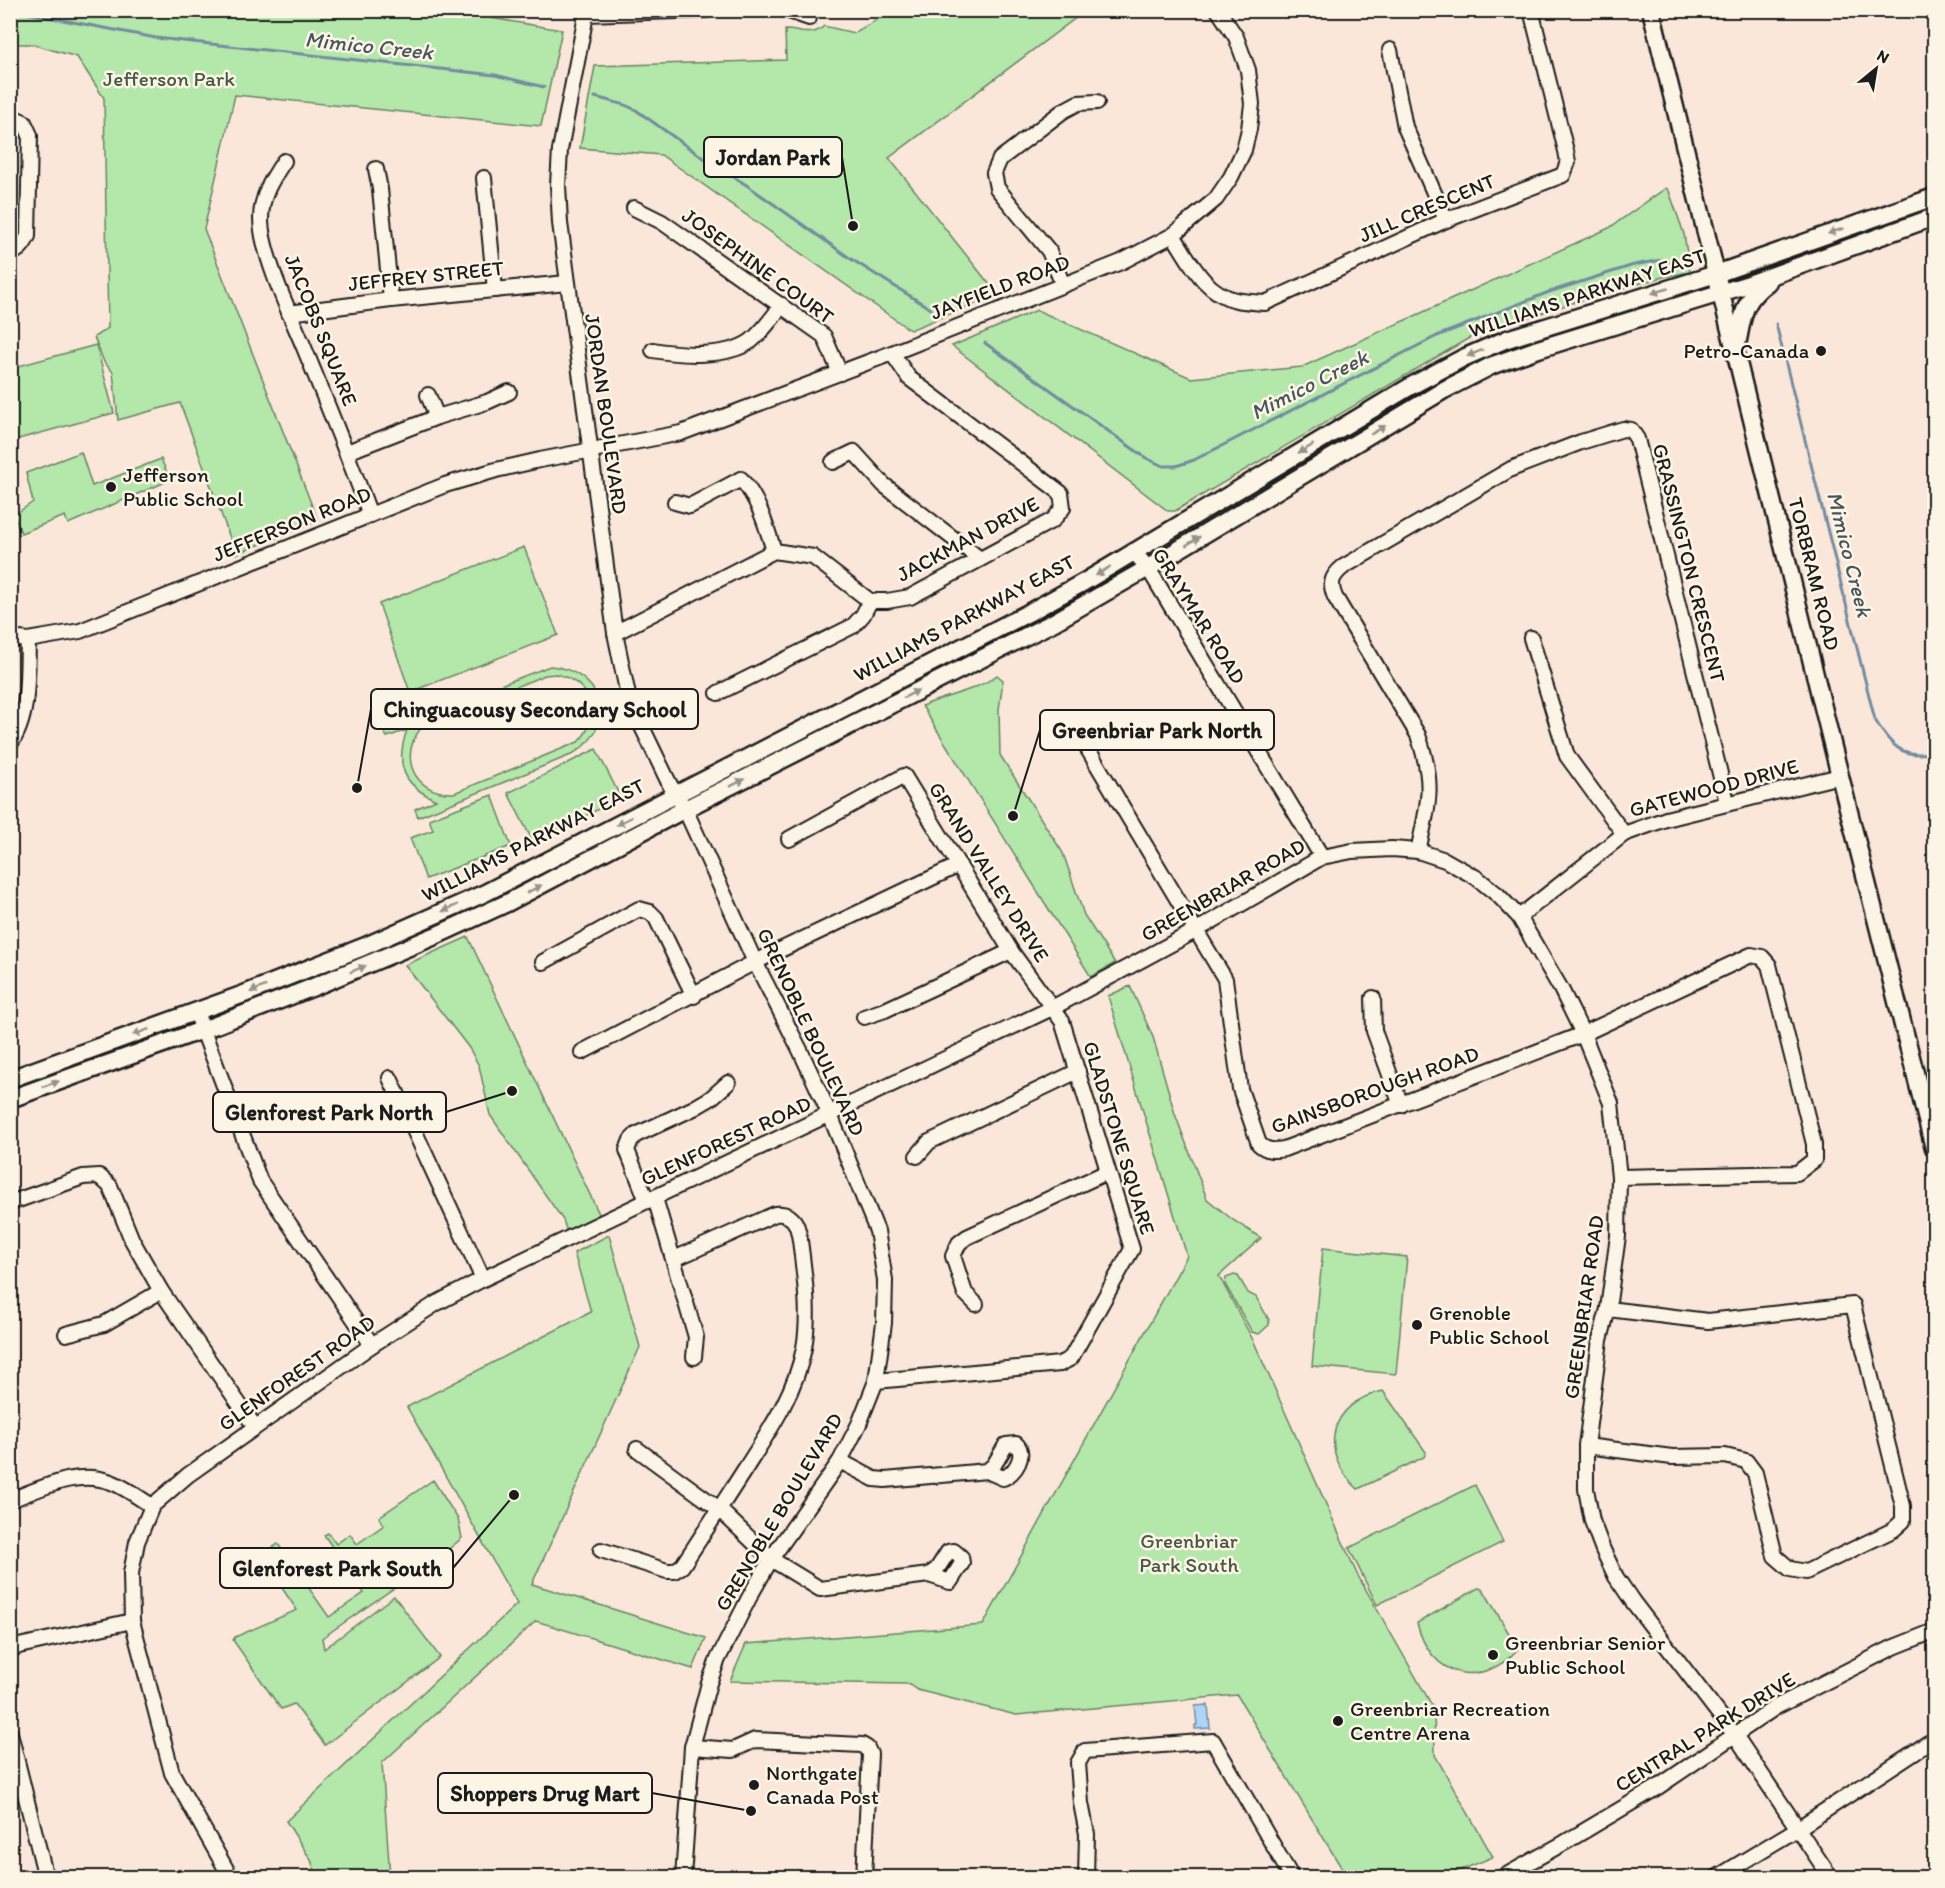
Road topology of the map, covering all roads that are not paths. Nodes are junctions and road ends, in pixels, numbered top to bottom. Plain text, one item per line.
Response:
1 (707, 10) edge
2 (786, 10) edge
3 (1218, 10) edge
4 (1531, 10) edge
5 (1651, 10) edge
6 (586, 12) edge
7 (809, 18) dead end
8 (1390, 50) dead end
9 (1098, 102) dead end
10 (10, 116) edge
11 (284, 161) dead end
12 (376, 169) dead end
13 (484, 178) dead end
14 (1935, 197) edge
15 (634, 208) dead end
16 (1935, 217) edge
17 (1446, 220) junction
18 (1173, 235) junction
19 (10, 253) edge
20 (1782, 272) junction
21 (1716, 274) junction
22 (567, 283) junction
23 (1063, 285) junction
24 (495, 290) junction
25 (1722, 292) junction
26 (391, 300) junction
27 (782, 305) junction
28 (290, 313) junction
29 (1736, 349) junction
30 (653, 350) dead end
31 (892, 353) junction
32 (840, 373) junction
33 (509, 392) dead end
34 (428, 395) dead end
35 (437, 417) junction
36 (591, 450) junction
37 (347, 452) junction
38 (833, 462) dead end
39 (675, 502) dead end
40 (370, 515) junction
41 (774, 551) junction
42 (1133, 551) junction
43 (980, 559) junction
44 (1148, 568) junction
45 (870, 601) junction
46 (615, 633) junction
47 (10, 638) edge
48 (1531, 638) dead end
49 (28, 640) junction
50 (718, 693) dead end
51 (1080, 736) dead end
52 (10, 744) edge
53 (1840, 776) junction
54 (676, 794) junction
55 (1727, 802) junction
56 (685, 809) junction
57 (1624, 834) junction
58 (789, 839) dead end
59 (1418, 851) junction
60 (1322, 857) junction
61 (959, 865) junction
62 (1519, 917) junction
63 (1197, 930) junction
64 (1011, 951) junction
65 (543, 962) dead end
66 (755, 962) junction
67 (694, 996) junction
68 (1373, 998) dead end
69 (1052, 1008) junction
70 (196, 1012) junction
71 (864, 1017) dead end
72 (202, 1030) junction
73 (1583, 1034) junction
74 (582, 1052) dead end
75 (1078, 1071) junction
76 (390, 1077) dead end
77 (10, 1079) edge
78 (728, 1083) dead end
79 (10, 1099) edge
80 (1401, 1105) junction
81 (830, 1115) junction
82 (1935, 1148) edge
83 (917, 1156) dead end
84 (1107, 1172) junction
85 (1619, 1177) junction
86 (651, 1199) junction
87 (10, 1203) edge
88 (674, 1259) junction
89 (483, 1279) junction
90 (161, 1291) junction
91 (976, 1304) dead end
92 (1608, 1309) junction
93 (66, 1334) dead end
94 (372, 1345) junction
95 (694, 1357) dead end
96 (876, 1381) junction
97 (255, 1427) junction
98 (1586, 1446) junction
99 (637, 1449) dead end
100 (840, 1461) junction
101 (987, 1471) dead end
102 (10, 1500) edge
103 (152, 1506) junction
104 (719, 1509) junction
105 (602, 1550) dead end
106 (771, 1559) junction
107 (929, 1575) dead end
108 (132, 1621) junction
109 (1935, 1631) edge
110 (10, 1650) edge
111 (10, 1733) edge
112 (1735, 1735) junction
113 (1935, 1743) edge
114 (692, 1747) junction
115 (1797, 1828) junction
116 (46, 1878) edge
117 (231, 1878) edge
118 (683, 1878) edge
119 (864, 1878) edge
120 (1086, 1878) edge
121 (1292, 1878) edge
122 (1501, 1878) edge
123 (1716, 1878) edge
124 (1831, 1878) edge

1 - 6 street
2 - 7 street
3 - 18 street, JAYFIELD ROAD
4 - 17 street, JILL CRESCENT
5 - 21 main road, TORBRAM ROAD
6 - 22 street, JORDAN BOULEVARD
8 - 17 street
9 - 23 street
10 - 19 street
11 - 28 street, JACOBS SQUARE
12 - 26 street
13 - 24 street
14 -> 21 main road, WILLIAMS PARKWAY EAST
15 - 27 street, JOSEPHINE COURT
16 - 20 main road, WILLIAMS PARKWAY EAST
17 - 18 street, JILL CRESCENT
18 - 23 street, JAYFIELD ROAD
20 - 25 main road, WILLIAMS PARKWAY EAST
20 - 29 main road
21 - 25 main road, TORBRAM ROAD
21 -> 42 main road, WILLIAMS PARKWAY EAST
22 - 24 street, JEFFREY STREET
22 - 36 street, JORDAN BOULEVARD
23 - 31 street, JAYFIELD ROAD
24 - 26 street, JEFFREY STREET
25 - 29 main road, TORBRAM ROAD
44 -> 25 main road, WILLIAMS PARKWAY EAST
26 - 28 street, JEFFREY STREET
27 - 30 street
27 - 32 street, JOSEPHINE COURT
28 - 37 street, JACOBS SQUARE
29 - 53 main road, TORBRAM ROAD
31 - 32 street, JAYFIELD ROAD
31 - 43 street, JACKMAN DRIVE
32 - 36 street, JAYFIELD ROAD
33 - 35 street
34 - 35 street
35 - 37 street
36 - 40 street, JEFFERSON ROAD
36 - 46 street, JORDAN BOULEVARD
37 - 40 street, JACOBS SQUARE
38 - 43 street
39 - 41 street
40 - 49 street, JEFFERSON ROAD
41 - 45 street
41 - 46 street
42 - 44 street, GRAYMAR ROAD
42 -> 54 main road, WILLIAMS PARKWAY EAST
43 - 45 street, JACKMAN DRIVE
56 -> 44 main road, WILLIAMS PARKWAY EAST
44 - 60 street, GRAYMAR ROAD
45 - 50 street
46 - 54 street, JORDAN BOULEVARD
47 - 49 street, JEFFERSON ROAD
48 - 57 street
49 - 52 street
51 - 63 street
53 - 55 street, GATEWOOD DRIVE
53 - 82 main road, TORBRAM ROAD
54 - 56 street, JORDAN BOULEVARD
54 -> 70 main road, WILLIAMS PARKWAY EAST
55 - 57 street, GATEWOOD DRIVE
55 - 59 street, GRASSINGTON CRESCENT
56 - 66 street, GRENOBLE BOULEVARD
72 -> 56 main road, WILLIAMS PARKWAY EAST
57 - 62 street, GATEWOOD DRIVE
58 - 61 street, GRAND VALLEY DRIVE
59 - 60 street, GREENBRIAR ROAD
59 - 62 street, GREENBRIAR ROAD
60 - 63 street, GREENBRIAR ROAD
61 - 64 street, GRAND VALLEY DRIVE
61 - 66 street
62 - 73 street, GREENBRIAR ROAD
63 - 69 street, GREENBRIAR ROAD
63 - 80 street, GAINSBOROUGH ROAD
64 - 69 street, GRAND VALLEY DRIVE
64 - 71 street
65 - 67 street
66 - 67 street
66 - 81 street, GRENOBLE BOULEVARD
67 - 74 street
68 - 80 street
69 - 75 street, GLADSTONE SQUARE
69 - 81 street, GREENBRIAR ROAD
70 - 72 street
70 -> 77 main road, WILLIAMS PARKWAY EAST
79 -> 72 main road, WILLIAMS PARKWAY EAST
72 - 94 street
73 - 80 street, GAINSBOROUGH ROAD
73 - 85 street, GREENBRIAR ROAD
73 - 85 street, GAINSBOROUGH ROAD
75 - 83 street
75 - 84 street, GLADSTONE SQUARE
76 - 89 street
78 - 86 street
81 - 86 street, GLENFOREST ROAD
81 - 96 street, GRENOBLE BOULEVARD
84 - 91 street
84 - 96 street, GLADSTONE SQUARE
85 - 92 street, GREENBRIAR ROAD
86 - 88 street
86 - 89 street, GLENFOREST ROAD
87 - 90 street
88 - 95 street
88 - 104 street
89 - 94 street, GLENFOREST ROAD
90 - 93 street
90 - 97 street
92 - 98 street, GREENBRIAR ROAD
92 - 98 street
94 - 97 street, GLENFOREST ROAD
96 - 100 street, GRENOBLE BOULEVARD
97 - 103 street, GLENFOREST ROAD
98 - 112 street, GREENBRIAR ROAD
99 - 104 street
100 - 101 street
100 - 106 street, GRENOBLE BOULEVARD
102 - 103 street
103 - 108 street, GLENFOREST ROAD
104 - 105 street
104 - 106 street
106 - 107 street
106 - 114 street, GRENOBLE BOULEVARD
108 - 110 street
108 - 117 street, GLENFOREST ROAD
109 - 112 street, CENTRAL PARK DRIVE
111 - 116 street
112 - 115 street, GREENBRIAR ROAD
112 - 122 street, CENTRAL PARK DRIVE
113 - 115 street
114 - 118 street, GRENOBLE BOULEVARD
114 - 119 street
115 - 123 street
115 - 124 street, GREENBRIAR ROAD
120 - 121 street

